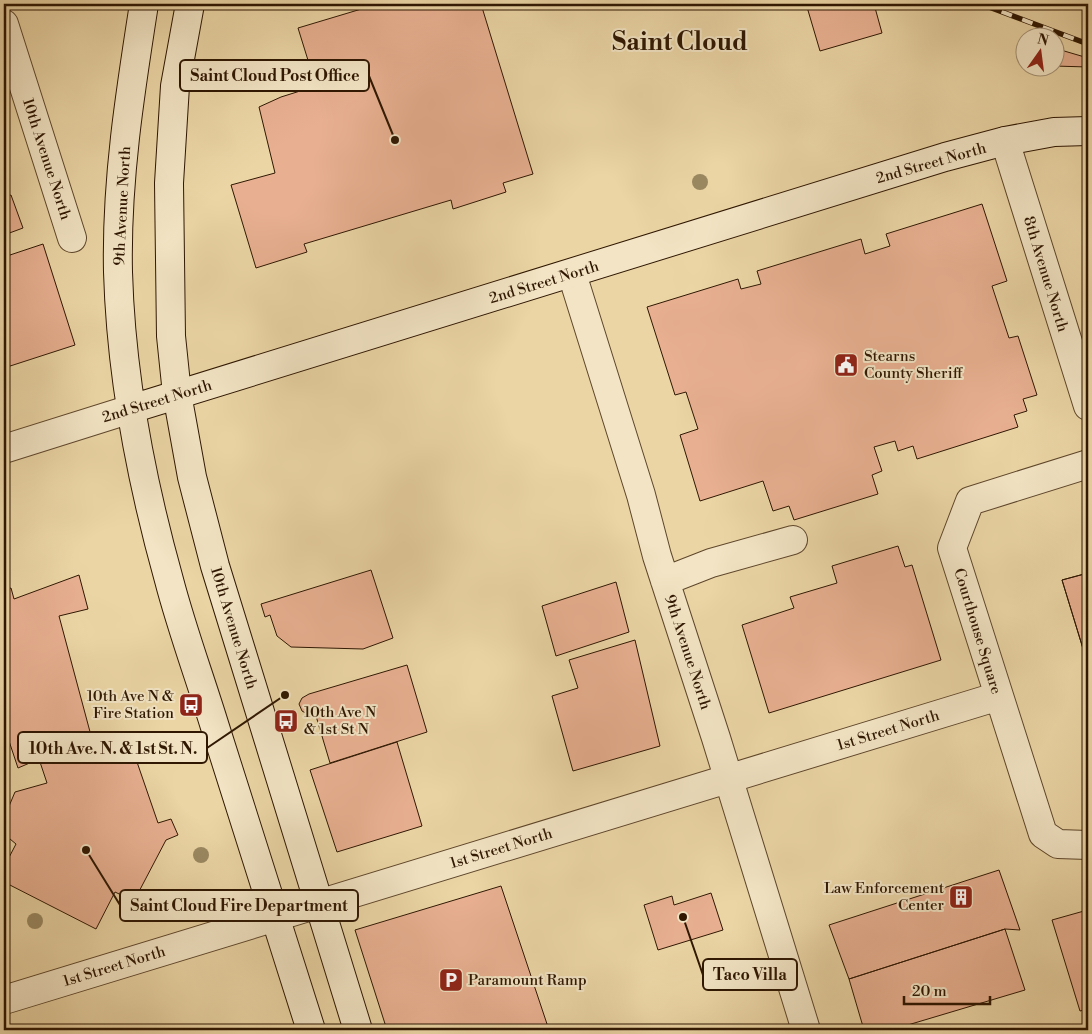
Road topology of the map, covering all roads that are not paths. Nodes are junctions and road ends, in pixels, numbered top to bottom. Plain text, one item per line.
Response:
1 (144, 4) edge
2 (190, 4) edge
3 (4, 24) edge
4 (1088, 131) edge
5 (1005, 141) junction
6 (72, 238) dead end
7 (572, 274) junction
8 (177, 394) junction
9 (1088, 406) edge
10 (131, 409) junction
11 (4, 449) edge
12 (1088, 464) edge
13 (794, 540) dead end
14 (665, 581) junction
15 (999, 696) junction
16 (728, 779) junction
17 (1088, 845) edge
18 (318, 904) junction
19 (276, 917) junction
20 (4, 1000) edge
21 (311, 1030) edge
22 (358, 1030) edge
23 (806, 1030) edge

1 - 10 street, 9th Avenue North
2 - 8 street
3 - 6 street, 10th Avenue North
4 - 5 street, 2nd Street North
5 - 7 street, 2nd Street North
5 - 9 street, 8th Avenue North
7 - 8 street, 2nd Street North
7 - 14 street, 9th Avenue North
8 - 10 street, 2nd Street North
8 - 18 street, 10th Avenue North
10 - 11 street, 2nd Street North
10 - 19 street
12 - 15 street, Courthouse Square
13 - 14 street
14 - 16 street, 9th Avenue North
15 - 16 street, 1st Street North
15 - 17 street, Courthouse Square
16 - 18 street, 1st Street North
16 - 23 street, 9th Avenue North
18 - 19 street, 1st Street North
18 - 22 street, 10th Avenue North
19 - 20 street, 1st Street North
19 - 21 street

